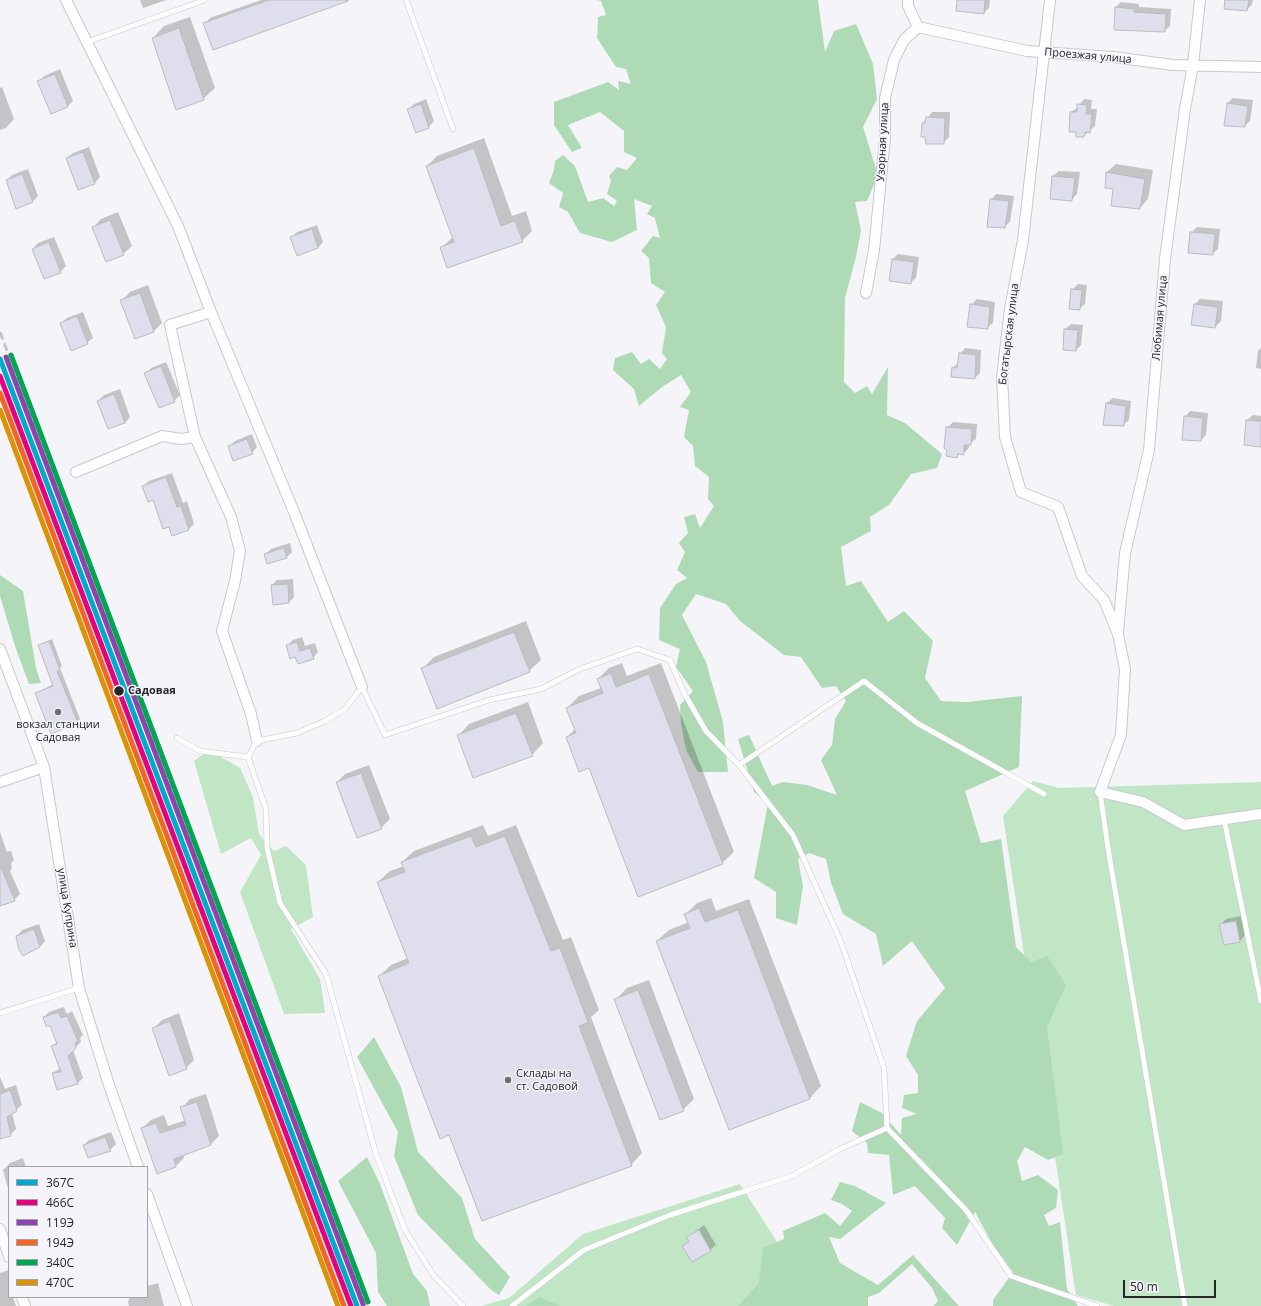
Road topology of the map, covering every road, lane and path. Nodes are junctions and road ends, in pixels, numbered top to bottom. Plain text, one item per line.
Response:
1 (205, 0) edge
2 (406, 0) edge
3 (908, 0) edge
4 (1050, 0) edge
5 (1200, 0) edge
6 (66, 1) edge
7 (918, 26) junction
8 (87, 42) junction
9 (1045, 52) junction
10 (1193, 65) junction
11 (1261, 67) edge
12 (453, 129) dead end
13 (866, 294) dead end
14 (211, 312) junction
15 (194, 436) junction
16 (76, 472) dead end
17 (1118, 634) junction
18 (0, 649) edge
19 (362, 686) junction
20 (177, 738) dead end
21 (257, 741) junction
22 (248, 757) junction
23 (739, 765) junction
24 (44, 767) junction
25 (0, 782) edge
26 (1100, 792) junction
27 (1044, 794) dead end
28 (1261, 814) edge
29 (1224, 818) junction
30 (80, 988) junction
31 (1261, 1000) edge
32 (0, 1013) edge
33 (887, 1128) junction
34 (138, 1166) edge
35 (148, 1197) edge
36 (0, 1229) edge
37 (4, 1243) edge
38 (8, 1254) edge
39 (187, 1306) edge
40 (463, 1306) edge
41 (512, 1306) edge
42 (1097, 1306) edge
43 (1185, 1306) edge

1 - 8 lane
2 - 12 lane
3 - 7 street
4 - 9 street, Богатырская улица
5 - 10 street, Любимая улица
6 - 8 street
7 - 9 street, Проезжая улица
7 - 13 street, Узорная улица
8 - 14 street
9 - 10 street, Проезжая улица
9 - 17 street, Богатырская улица
10 - 11 street, Проезжая улица
10 - 17 street, Любимая улица
14 - 15 street
14 - 19 street
15 - 16 street
15 - 21 street
17 - 26 street, Богатырская улица
18 - 24 street, улица Куприна
19 - 21 lane
19 - 23 lane
20 - 22 lane
21 - 22 lane
22 - 40 lane
23 - 27 lane
23 - 33 lane
24 - 25 street
24 - 30 street, улица Куприна
26 - 29 street
26 - 43 lane
28 - 29 street
29 - 31 lane
30 - 32 lane
30 - 34 street, улица Куприна
33 - 41 lane
33 - 42 lane
35 - 39 street
36 - 37 street
37 - 38 street

